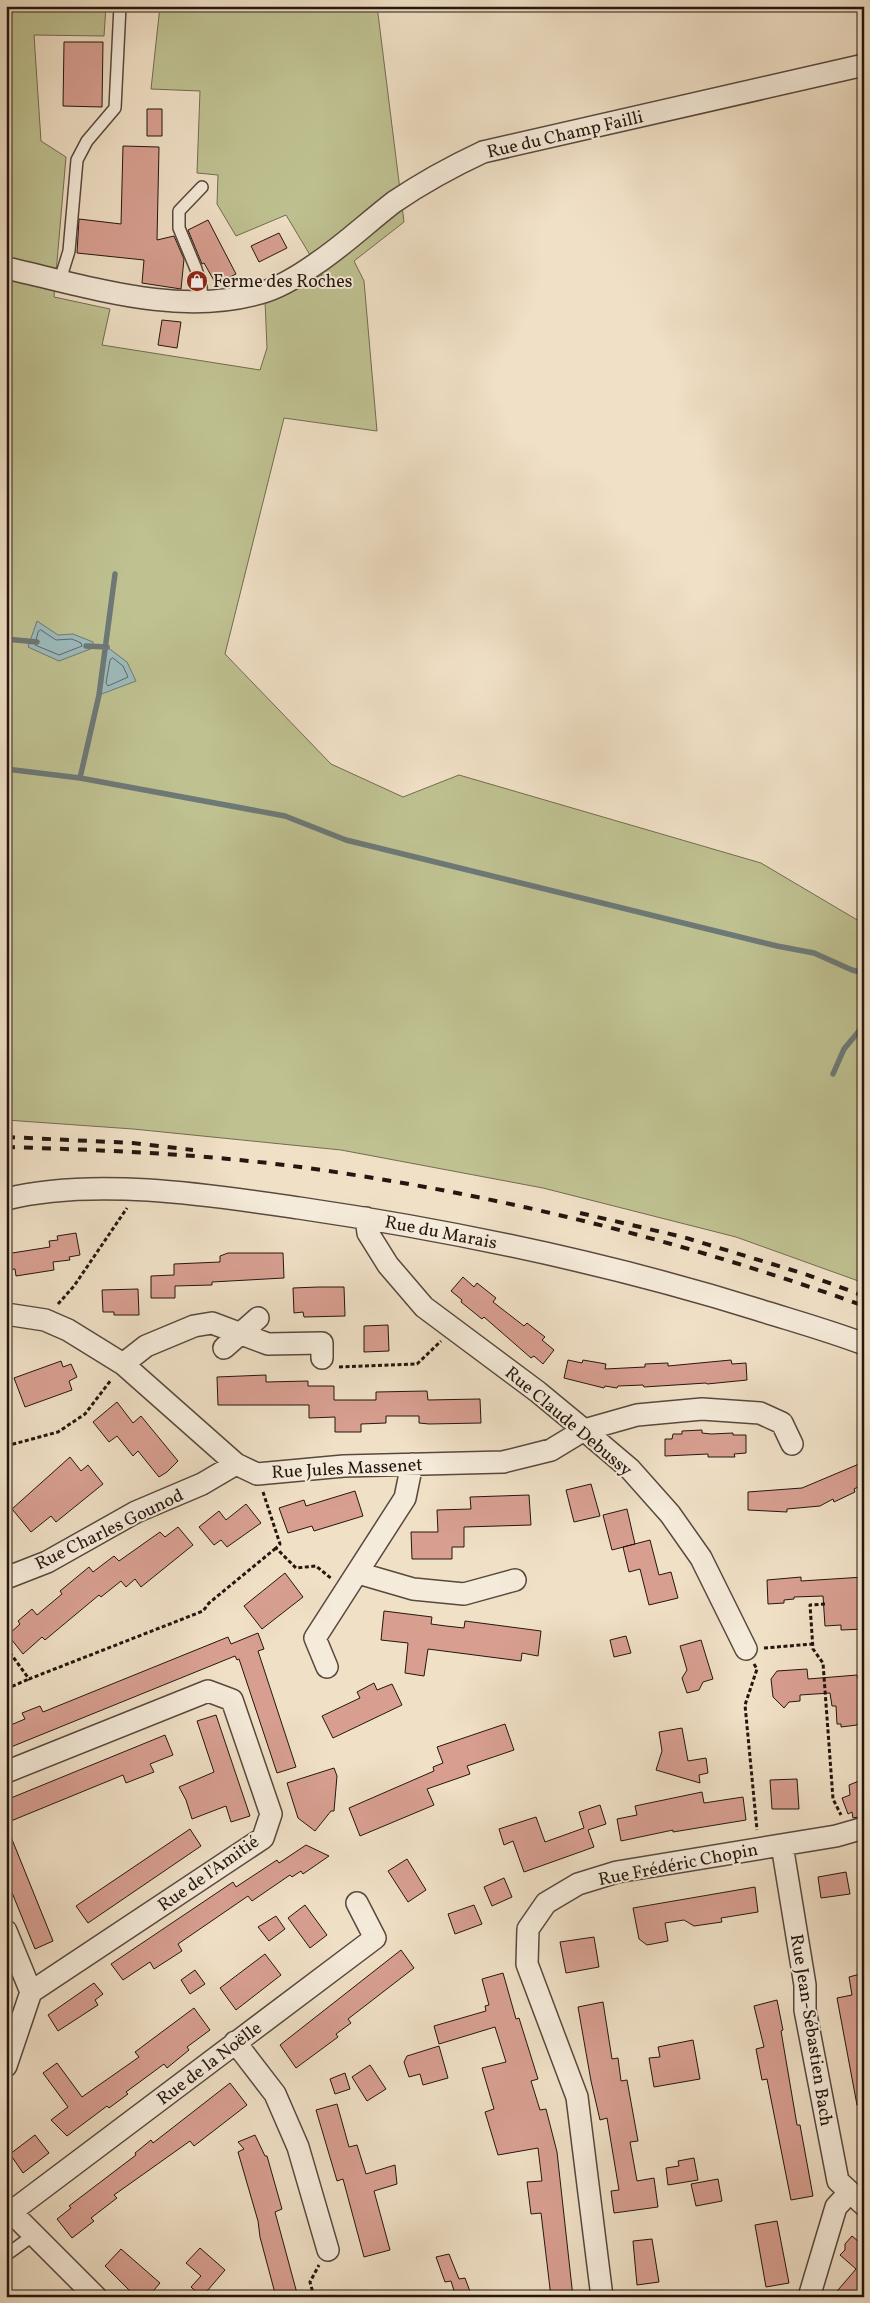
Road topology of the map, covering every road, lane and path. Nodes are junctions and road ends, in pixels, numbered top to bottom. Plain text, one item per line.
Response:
1 (120, 6) edge
2 (864, 65) edge
3 (202, 187) dead end
4 (6, 268) edge
5 (60, 280) junction
6 (202, 302) junction
7 (139, 1190) junction
8 (6, 1199) edge
9 (366, 1218) junction
10 (6, 1314) edge
11 (258, 1318) dead end
12 (44, 1320) junction
13 (454, 1328) junction
14 (232, 1341) junction
15 (864, 1344) edge
16 (322, 1358) joint
17 (123, 1364) junction
18 (584, 1430) junction
19 (792, 1444) dead end
20 (6, 1446) edge
21 (236, 1464) junction
22 (412, 1464) junction
23 (257, 1474) junction
24 (276, 1548) junction
25 (358, 1573) junction
26 (6, 1578) edge
27 (515, 1580) dead end
28 (346, 1590) junction
29 (824, 1604) dead end
30 (813, 1644) junction
31 (6, 1647) edge
32 (746, 1649) junction
33 (328, 1667) dead end
34 (30, 1679) junction
35 (6, 1689) edge
36 (6, 1772) edge
37 (856, 1830) edge
38 (782, 1845) junction
39 (758, 1848) junction
40 (357, 1903) dead end
41 (6, 1931) edge
42 (32, 1992) junction
43 (235, 2042) junction
44 (6, 2066) edge
45 (856, 2199) edge
46 (9, 2210) edge
47 (35, 2234) junction
48 (328, 2250) joint
49 (6, 2255) edge
50 (96, 2297) edge
51 (314, 2297) edge
52 (602, 2297) edge
53 (809, 2297) edge

1 - 5 lane
2 - 6 street, Rue du Champ Failli
3 - 6 lane
4 - 5 street, Rue du Champ Failli
5 - 6 street, Rue du Champ Failli
7 - 8 street, Rue du Marais
7 - 9 street, Rue du Marais
7 - 12 path
9 - 13 street, Rue Claude Debussy
9 - 15 street, Rue du Marais
10 - 12 street, Rue Jules Massenet
11 - 14 street
12 - 17 street, Rue Jules Massenet
13 - 16 path
13 - 18 street, Rue Claude Debussy
14 - 16 street
14 - 17 street
17 - 20 path
17 - 21 street, Rue Jules Massenet
18 - 19 street, Rue Jules Massenet
18 - 22 street, Rue Jules Massenet
18 - 32 street, Rue Claude Debussy
21 - 23 street, Rue Jules Massenet
21 - 26 street, Rue Charles Gounod
22 - 23 street, Rue Jules Massenet
22 - 25 street
23 - 24 path
24 - 28 path
24 - 34 path
25 - 27 street
25 - 28 street
28 - 33 street
29 - 30 path
30 - 32 path
30 - 37 path
31 - 34 path
32 - 39 path
34 - 35 path
36 - 42 street, Rue de l'Amitié
37 - 38 street, Rue Frédéric Chopin
38 - 39 street, Rue Frédéric Chopin
38 - 45 street, Rue Jean-Sébastien Bach
39 - 52 street, Rue Frédéric Chopin
40 - 43 street, Rue de la Noëlle
41 - 42 street
42 - 44 street
43 - 46 street, Rue de la Noëlle
43 - 48 street
45 - 53 street
46 - 47 street
47 - 49 lane
47 - 50 street
48 - 51 path

